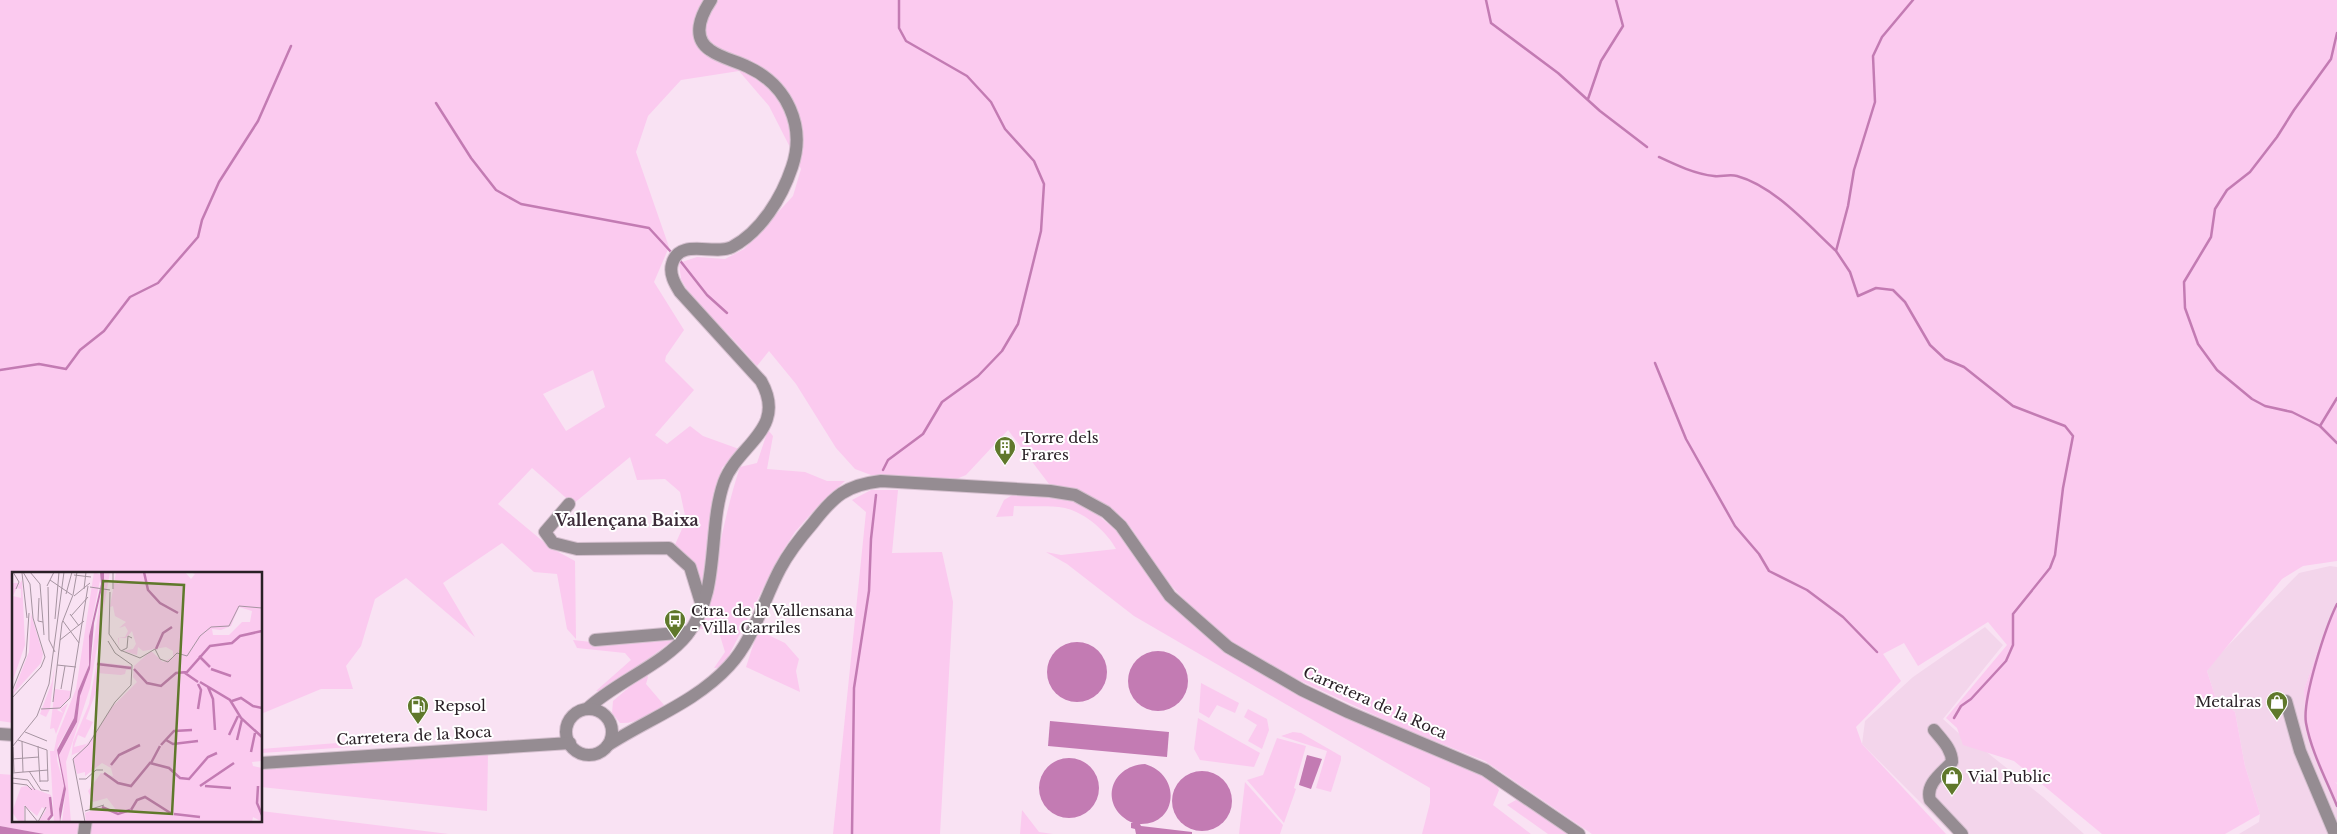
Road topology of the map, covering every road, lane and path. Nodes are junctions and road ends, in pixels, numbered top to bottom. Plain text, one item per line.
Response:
1 (711, 0) edge
2 (569, 504) dead end
3 (702, 606) junction
4 (689, 632) junction
5 (595, 640) dead end
6 (610, 693) junction
7 (2286, 701) dead end
8 (587, 710) junction
9 (602, 714) junction
10 (612, 728) junction
11 (567, 730) junction
12 (1934, 730) dead end
13 (630, 731) junction
14 (570, 743) junction
15 (537, 745) junction
16 (608, 745) junction
17 (262, 763) edge
18 (1579, 834) edge
19 (1962, 834) edge
20 (2335, 834) edge

1 - 3 street
2 - 3 street
3 - 4 street
4 - 5 street
4 - 6 street
6 - 8 street
6 - 9 street
7 - 20 street
8 - 9 street
8 - 11 street
9 - 10 street
10 - 13 street
10 - 16 street
11 - 14 street
11 - 15 street
12 - 19 street
13 - 16 street
13 - 18 street, Carretera de la Roca
14 - 15 street, Carretera de la Roca
14 - 16 street
15 - 17 street, Carretera de la Roca

